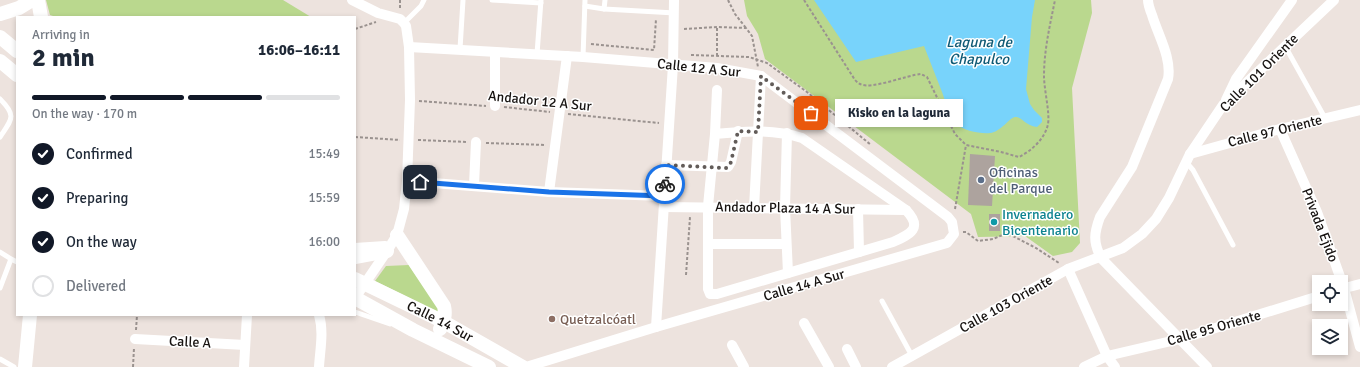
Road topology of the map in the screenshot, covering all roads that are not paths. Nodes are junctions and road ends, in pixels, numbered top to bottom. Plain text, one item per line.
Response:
1 (32, 0) edge
2 (38, 0) edge
3 (352, 0) edge
4 (424, 0) edge
5 (463, 0) edge
6 (492, 0) edge
7 (501, 0) edge
8 (584, 0) edge
9 (605, 0) edge
10 (674, 0) edge
11 (1148, 0) edge
12 (1292, 0) edge
13 (1334, 0) edge
14 (541, 2) edge
15 (584, 6) junction
16 (604, 9) junction
17 (675, 13) junction
18 (0, 14) edge
19 (41, 16) edge
20 (404, 23) junction
21 (0, 31) edge
22 (0, 37) edge
23 (16, 39) edge
24 (1285, 46) junction
25 (409, 47) junction
26 (16, 49) edge
27 (460, 49) junction
28 (495, 52) junction
29 (537, 54) junction
30 (567, 56) junction
31 (583, 57) junction
32 (0, 61) edge
33 (673, 65) junction
34 (16, 74) edge
35 (761, 76) junction
36 (717, 90) dead end
37 (0, 99) edge
38 (1223, 105) junction
39 (494, 106) road end
40 (1360, 110) edge
41 (1325, 118) junction
42 (1280, 129) junction
43 (738, 131) junction
44 (758, 132) junction
45 (787, 133) junction
46 (715, 134) junction
47 (0, 137) edge
48 (476, 142) dead end
49 (1188, 158) junction
50 (666, 165) junction
51 (711, 167) junction
52 (407, 181) junction
53 (474, 185) junction
54 (549, 192) junction
55 (664, 201) junction
56 (708, 206) junction
57 (754, 208) junction
58 (785, 208) junction
59 (858, 210) junction
60 (906, 210) junction
61 (954, 234) joint
62 (392, 244) junction
63 (709, 244) junction
64 (786, 244) junction
65 (1233, 245) dead end
66 (356, 248) edge
67 (1123, 248) joint
68 (0, 252) edge
69 (858, 252) junction
70 (356, 257) edge
71 (1101, 258) junction
72 (11, 259) junction
73 (16, 262) edge
74 (1068, 269) junction
75 (788, 273) junction
76 (1338, 275) edge
77 (359, 282) edge
78 (1360, 284) edge
79 (0, 288) edge
80 (1348, 288) edge
81 (356, 294) edge
82 (1312, 298) edge
83 (356, 299) edge
84 (882, 301) dead end
85 (1348, 306) edge
86 (356, 312) edge
87 (30, 316) edge
88 (247, 316) edge
89 (319, 316) edge
90 (444, 322) junction
91 (804, 323) dead end
92 (656, 327) junction
93 (413, 330) junction
94 (135, 339) dead end
95 (434, 339) junction
96 (1180, 339) junction
97 (732, 345) dead end
98 (245, 346) junction
99 (1360, 347) edge
100 (847, 349) dead end
101 (912, 356) junction
102 (1107, 356) junction
103 (0, 359) edge
104 (482, 366) edge
105 (14, 367) edge
106 (25, 367) edge
107 (244, 367) edge
108 (318, 367) edge
109 (523, 367) edge
110 (526, 367) edge
111 (744, 367) edge
112 (829, 367) edge
113 (856, 367) edge
114 (892, 367) edge
115 (1084, 367) edge
116 (1115, 367) edge
117 (1207, 367) edge

1 - 18 main road
2 - 19 main road
3 - 20 street
4 - 20 lane
5 - 27 lane
6 - 7 lane
7 - 14 lane
8 - 15 lane
9 - 16 lane
10 - 17 street
11 - 71 street
12 - 38 street
13 - 24 street, Calle 101 Oriente
14 - 29 lane
15 - 16 lane
15 - 31 lane
16 - 17 lane
17 - 33 street
20 - 25 street
21 - 23 main road
22 - 26 main road
24 - 38 street, Calle 101 Oriente
24 - 41 lane
25 - 27 street, Calle 12 A Sur
25 - 52 street
27 - 28 street, Calle 12 A Sur
28 - 29 street, Calle 12 A Sur
28 - 39 street
29 - 30 street, Calle 12 A Sur
30 - 31 street, Calle 12 A Sur
30 - 54 street
31 - 33 street, Calle 12 A Sur
32 - 34 main road
33 - 35 street, Calle 12 A Sur
33 - 50 street
35 - 44 street
35 - 61 street, Calle 12 A Sur
36 - 46 street
37 - 47 lane
38 - 49 street, Calle 101 Oriente
40 - 41 street, Calle 97 Oriente
41 - 42 street, Calle 97 Oriente
42 - 49 street, Calle 97 Oriente
42 - 76 street, Privada Ejido
43 - 44 street
43 - 46 street
43 - 51 street
44 - 45 street
44 - 57 street
45 - 58 street
45 - 60 street
46 - 51 street
48 - 53 street
49 - 65 lane
49 - 67 street, Calle 101 Oriente
50 - 51 street
50 - 55 street
51 - 56 street
52 - 53 street, Andador Plaza 14 A Sur
52 - 62 street
53 - 54 street, Andador Plaza 14 A Sur
54 - 55 street, Andador Plaza 14 A Sur
55 - 56 street, Andador Plaza 14 A Sur
55 - 92 street
56 - 57 street, Andador Plaza 14 A Sur
56 - 63 street
57 - 58 street, Andador Plaza 14 A Sur
58 - 59 street, Andador Plaza 14 A Sur
58 - 64 street
59 - 60 street, Andador Plaza 14 A Sur
59 - 69 street
60 - 69 street
61 - 92 street, Calle 14 A Sur
62 - 66 street
62 - 70 main road
62 - 77 street
62 - 90 main road
63 - 64 street
63 - 75 street
64 - 75 street
67 - 71 street, Calle 103 Oriente
68 - 72 lane
69 - 75 street
71 - 74 street, Calle 103 Oriente
71 - 96 street
72 - 73 lane
72 - 79 lane
74 - 101 street, Calle 103 Oriente
74 - 102 street
77 - 81 street
77 - 90 main road, Calle 14 Sur
78 - 80 street
82 - 96 street, Calle 95 Oriente
83 - 93 main road, Calle 14 Sur
84 - 101 lane
85 - 99 street, Privada Ejido
86 - 93 lane
87 - 106 main road
88 - 98 street
89 - 108 street
90 - 95 main road
90 - 109 main road, Calle 14 Sur
91 - 112 street
92 - 110 street, Calle 14 A Sur
93 - 95 main road, Calle 14 Sur
94 - 98 street, Calle A
95 - 104 main road, Calle 14 Sur
96 - 102 street, Calle 95 Oriente
96 - 117 street
97 - 111 street
98 - 107 street
100 - 113 street
101 - 114 street, Calle 103 Oriente
102 - 115 street, Calle 95 Oriente
102 - 116 street
103 - 105 lane

